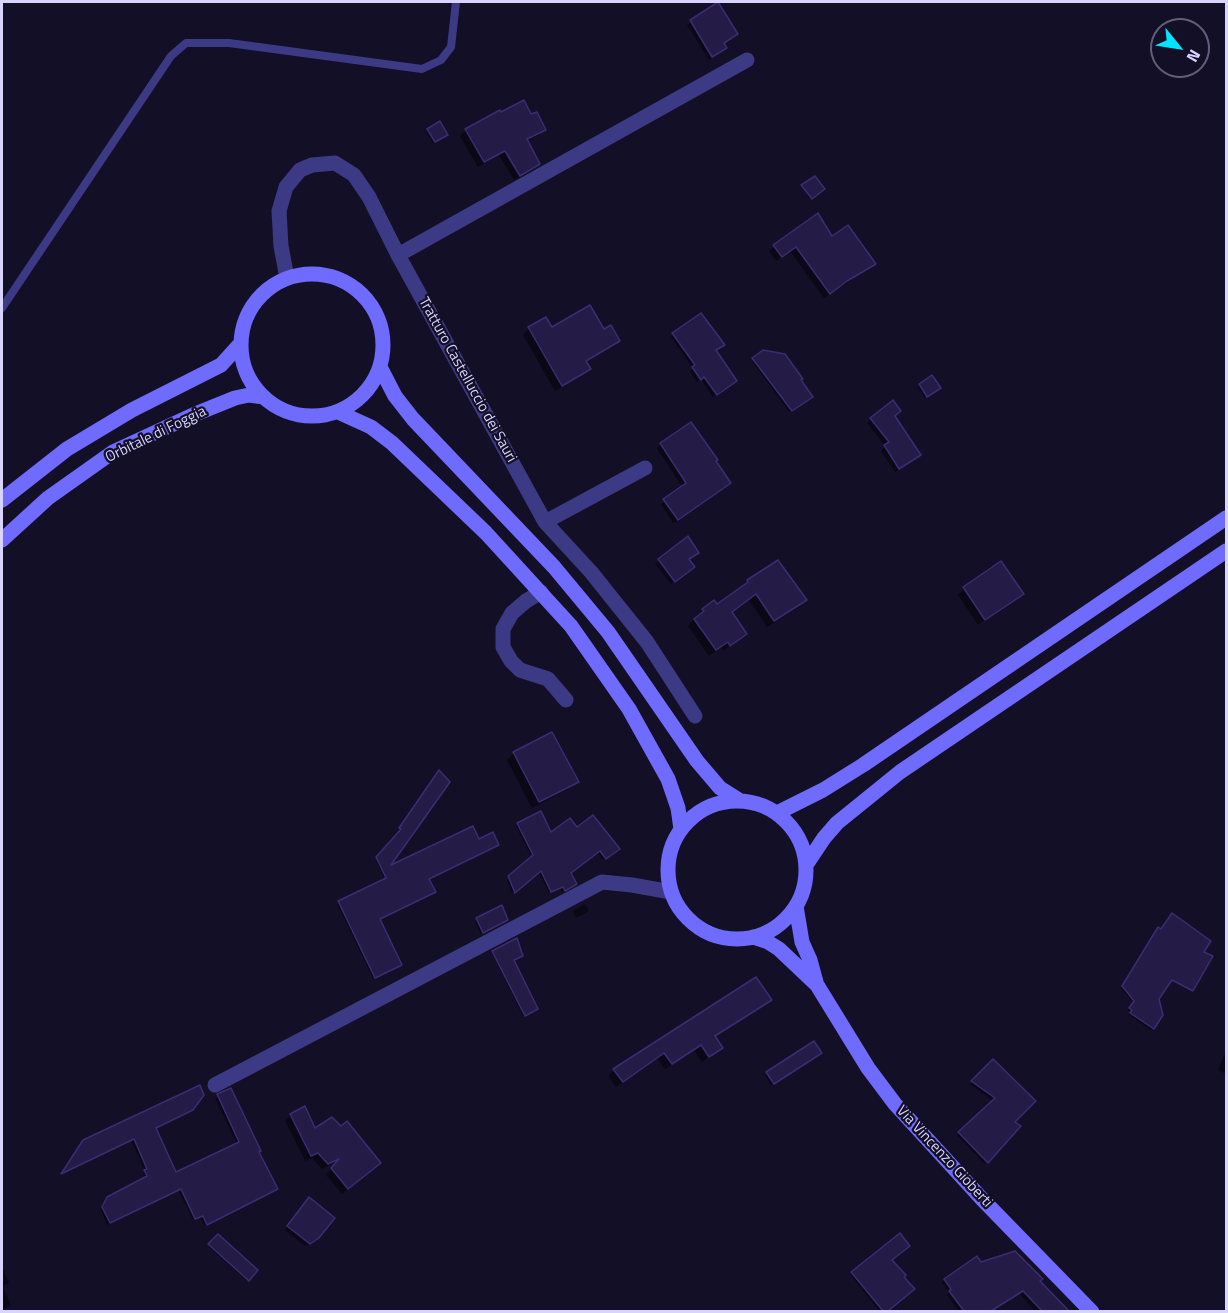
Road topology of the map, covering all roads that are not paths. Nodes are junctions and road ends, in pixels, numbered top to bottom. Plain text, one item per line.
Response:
1 (456, 2) edge
2 (747, 60) dead end
3 (398, 255) junction
4 (287, 278) junction
5 (2, 308) edge
6 (241, 344) junction
7 (380, 367) junction
8 (264, 397) junction
9 (338, 412) junction
10 (645, 468) dead end
11 (2, 500) edge
12 (1227, 518) edge
13 (545, 522) junction
14 (2, 540) edge
15 (1227, 551) edge
16 (540, 592) junction
17 (566, 700) dead end
18 (695, 716) dead end
19 (739, 800) junction
20 (777, 813) junction
21 (681, 829) junction
22 (806, 865) junction
23 (671, 892) junction
24 (796, 906) junction
25 (753, 937) junction
26 (817, 985) junction
27 (215, 1085) dead end
28 (1092, 1311) edge

1 - 5 lane
2 - 3 street
3 - 4 street, Tratturo Castelluccio dei Sauri
3 - 13 street, Tratturo Castelluccio dei Sauri
4 - 6 main road
4 - 7 main road
6 - 8 main road
6 - 11 main road, Orbitale di Foggia
7 - 9 main road
7 - 19 main road
8 - 9 main road
8 - 14 main road, Orbitale di Foggia
9 - 16 main road
10 - 13 street
12 - 20 main road
13 - 18 street, Tratturo Castelluccio dei Sauri
15 - 22 main road
16 - 17 street
16 - 21 main road
19 - 20 main road
19 - 21 main road
20 - 22 main road
21 - 23 main road
22 - 24 main road
23 - 25 main road
23 - 27 street
24 - 25 main road
24 - 26 main road, Via Vincenzo Gioberti
25 - 26 main road, Via Vincenzo Gioberti
26 - 28 main road, Via Vincenzo Gioberti

